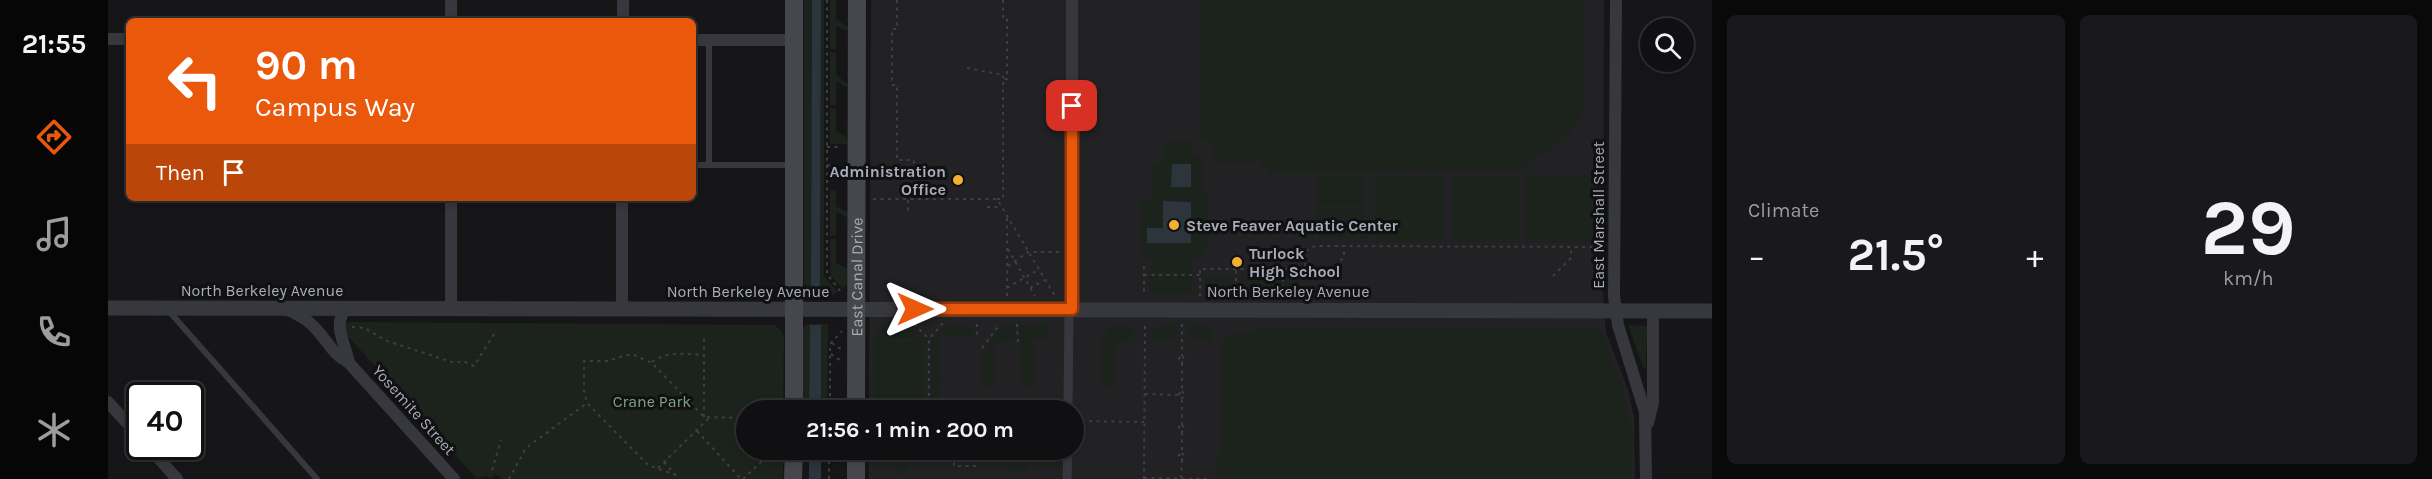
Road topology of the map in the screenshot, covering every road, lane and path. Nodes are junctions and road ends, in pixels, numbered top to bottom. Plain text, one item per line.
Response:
1 (451, 0) edge
2 (623, 0) edge
3 (794, 0) edge
4 (827, 0) edge
5 (858, 0) edge
6 (897, 0) edge
7 (1003, 0) edge
8 (1072, 0) edge
9 (1616, 0) edge
10 (451, 18) edge
11 (623, 18) edge
12 (108, 39) edge
13 (126, 39) edge
14 (696, 40) edge
15 (709, 40) junction
16 (794, 40) junction
17 (967, 68) dead end
18 (1003, 79) junction
19 (827, 147) junction
20 (848, 147) dead end
21 (696, 165) edge
22 (709, 165) junction
23 (794, 165) junction
24 (827, 165) junction
25 (848, 171) dead end
26 (963, 194) dead end
27 (873, 199) dead end
28 (908, 199) junction
29 (913, 199) junction
30 (963, 199) junction
31 (997, 199) junction
32 (451, 201) edge
33 (622, 201) edge
34 (987, 207) dead end
35 (1001, 207) junction
36 (908, 212) dead end
37 (1007, 218) junction
38 (1344, 246) junction
39 (1007, 247) junction
40 (1571, 247) junction
41 (1600, 247) dead end
42 (1028, 252) junction
43 (1064, 252) dead end
44 (1015, 261) junction
45 (1007, 266) junction
46 (1144, 266) dead end
47 (1335, 266) dead end
48 (1039, 269) junction
49 (1236, 269) junction
50 (1283, 269) junction
51 (1144, 275) junction
52 (1200, 275) junction
53 (1553, 276) dead end
54 (1025, 278) junction
55 (1045, 279) junction
56 (1007, 288) junction
57 (1030, 288) junction
58 (840, 290) dead end
59 (1007, 296) dead end
60 (1035, 296) dead end
61 (1055, 296) dead end
62 (1144, 296) dead end
63 (1200, 296) dead end
64 (1236, 296) dead end
65 (1283, 297) dead end
66 (165, 307) junction
67 (108, 308) edge
68 (282, 308) junction
69 (347, 308) junction
70 (451, 309) junction
71 (622, 309) junction
72 (794, 309) junction
73 (857, 309) junction
74 (1071, 309) junction
75 (1615, 310) junction
76 (1653, 311) junction
77 (1712, 311) edge
78 (913, 323) dead end
79 (943, 323) dead end
80 (977, 323) dead end
81 (1001, 323) dead end
82 (1017, 323) dead end
83 (1145, 324) dead end
84 (1182, 324) dead end
85 (348, 327) dead end
86 (844, 329) dead end
87 (496, 331) dead end
88 (704, 334) dead end
89 (929, 339) junction
90 (977, 339) dead end
91 (1018, 342) dead end
92 (831, 343) junction
93 (1182, 343) junction
94 (1186, 343) dead end
95 (982, 348) dead end
96 (846, 351) dead end
97 (830, 354) junction
98 (704, 355) junction
99 (349, 363) junction
100 (652, 363) junction
101 (846, 364) dead end
102 (1180, 371) junction
103 (1186, 373) dead end
104 (1181, 387) junction
105 (1186, 388) dead end
106 (1143, 394) junction
107 (1178, 394) junction
108 (1182, 398) junction
109 (794, 400) edge
110 (830, 400) edge
111 (856, 400) edge
112 (929, 400) edge
113 (1068, 400) edge
114 (108, 402) edge
115 (587, 403) junction
116 (1182, 404) junction
117 (1186, 404) dead end
118 (1180, 416) junction
119 (704, 417) junction
120 (710, 417) junction
121 (736, 418) edge
122 (1186, 418) dead end
123 (1084, 421) edge
124 (126, 422) edge
125 (1144, 422) junction
126 (1646, 426) junction
127 (697, 431) junction
128 (1180, 431) junction
129 (1186, 434) dead end
130 (501, 440) dead end
131 (1180, 446) junction
132 (1186, 448) dead end
133 (160, 460) edge
134 (763, 460) edge
135 (794, 460) edge
136 (829, 460) edge
137 (856, 460) edge
138 (954, 460) edge
139 (976, 460) edge
140 (1068, 460) edge
141 (1180, 460) junction
142 (664, 462) junction
143 (1186, 463) dead end
144 (657, 469) junction
145 (492, 470) dead end
146 (676, 475) junction
147 (1180, 475) edge
148 (177, 479) edge
149 (318, 479) edge
150 (454, 479) edge
151 (509, 479) edge
152 (679, 479) edge
153 (742, 479) edge
154 (794, 479) edge
155 (829, 479) edge
156 (856, 479) edge
157 (1067, 479) edge
158 (1144, 479) edge
159 (1212, 479) edge
160 (1646, 479) edge

1 - 10 street
2 - 11 street
3 - 16 main road
4 - 19 path
5 - 73 main road, East Canal Drive
6 - 29 path
7 - 18 path
8 - 74 street
9 - 75 street, East Marshall Street
12 - 13 street
14 - 15 street
15 - 16 street
15 - 22 lane
16 - 23 main road
17 - 18 path
18 - 31 path
19 - 20 path
19 - 24 path
21 - 22 lane
22 - 23 lane
23 - 72 main road
24 - 25 path
24 - 58 path
26 - 30 path
27 - 28 path
28 - 29 path
28 - 36 path
29 - 30 path
30 - 31 path
31 - 35 path
32 - 70 street
33 - 71 street
34 - 35 path
35 - 37 path
37 - 39 path
37 - 42 path
38 - 40 path
38 - 47 path
38 - 50 path
39 - 44 path
39 - 45 path
40 - 41 path
40 - 53 path
42 - 43 path
42 - 44 path
42 - 48 path
44 - 45 path
44 - 54 path
45 - 56 path
46 - 51 path
48 - 54 path
48 - 55 path
49 - 50 path
49 - 52 path
49 - 64 path
50 - 65 path
51 - 52 path
51 - 62 path
52 - 63 path
54 - 56 path
54 - 57 path
55 - 57 path
55 - 61 path
56 - 59 path
57 - 60 path
66 - 67 street, North Berkeley Avenue
66 - 68 street, North Berkeley Avenue
66 - 149 lane
68 - 69 street, North Berkeley Avenue
68 - 99 street, Yosemite Street
69 - 70 street, North Berkeley Avenue
69 - 99 street, Yosemite Street
70 - 71 street, North Berkeley Avenue
71 - 72 street, North Berkeley Avenue
72 - 73 street, North Berkeley Avenue
72 - 109 main road
73 - 74 street, North Berkeley Avenue
73 - 111 main road, East Canal Drive
74 - 75 street, North Berkeley Avenue
74 - 113 street
75 - 76 street, North Berkeley Avenue
75 - 126 street, East Marshall Street
76 - 77 street, North Berkeley Avenue
76 - 126 street, East Marshall Street
78 - 89 path
79 - 89 path
80 - 90 path
81 - 95 path
82 - 91 path
83 - 106 path
84 - 93 path
85 - 87 path
86 - 92 path
88 - 98 path
89 - 112 path
92 - 96 path
92 - 97 path
93 - 94 path
93 - 102 path
97 - 101 path
97 - 110 path
98 - 100 path
98 - 119 path
99 - 150 street, Yosemite Street
100 - 115 path
100 - 119 path
102 - 103 path
102 - 104 path
104 - 105 path
104 - 107 path
104 - 108 path
106 - 107 path
106 - 125 path
107 - 108 path
108 - 116 path
114 - 124 street
115 - 144 path
115 - 151 path
116 - 117 path
116 - 118 path
118 - 122 path
118 - 128 path
119 - 120 path
120 - 121 path
120 - 127 path
123 - 125 path
125 - 158 path
126 - 160 street, East Marshall Street
127 - 142 path
127 - 153 path
128 - 129 path
128 - 131 path
130 - 145 path
131 - 132 path
131 - 141 path
133 - 148 street
134 - 153 path
135 - 154 main road
136 - 155 path
137 - 156 main road
138 - 139 path
140 - 157 street
141 - 143 path
141 - 147 path
142 - 144 path
142 - 146 path
144 - 146 path
146 - 152 path
147 - 158 path
147 - 159 path

